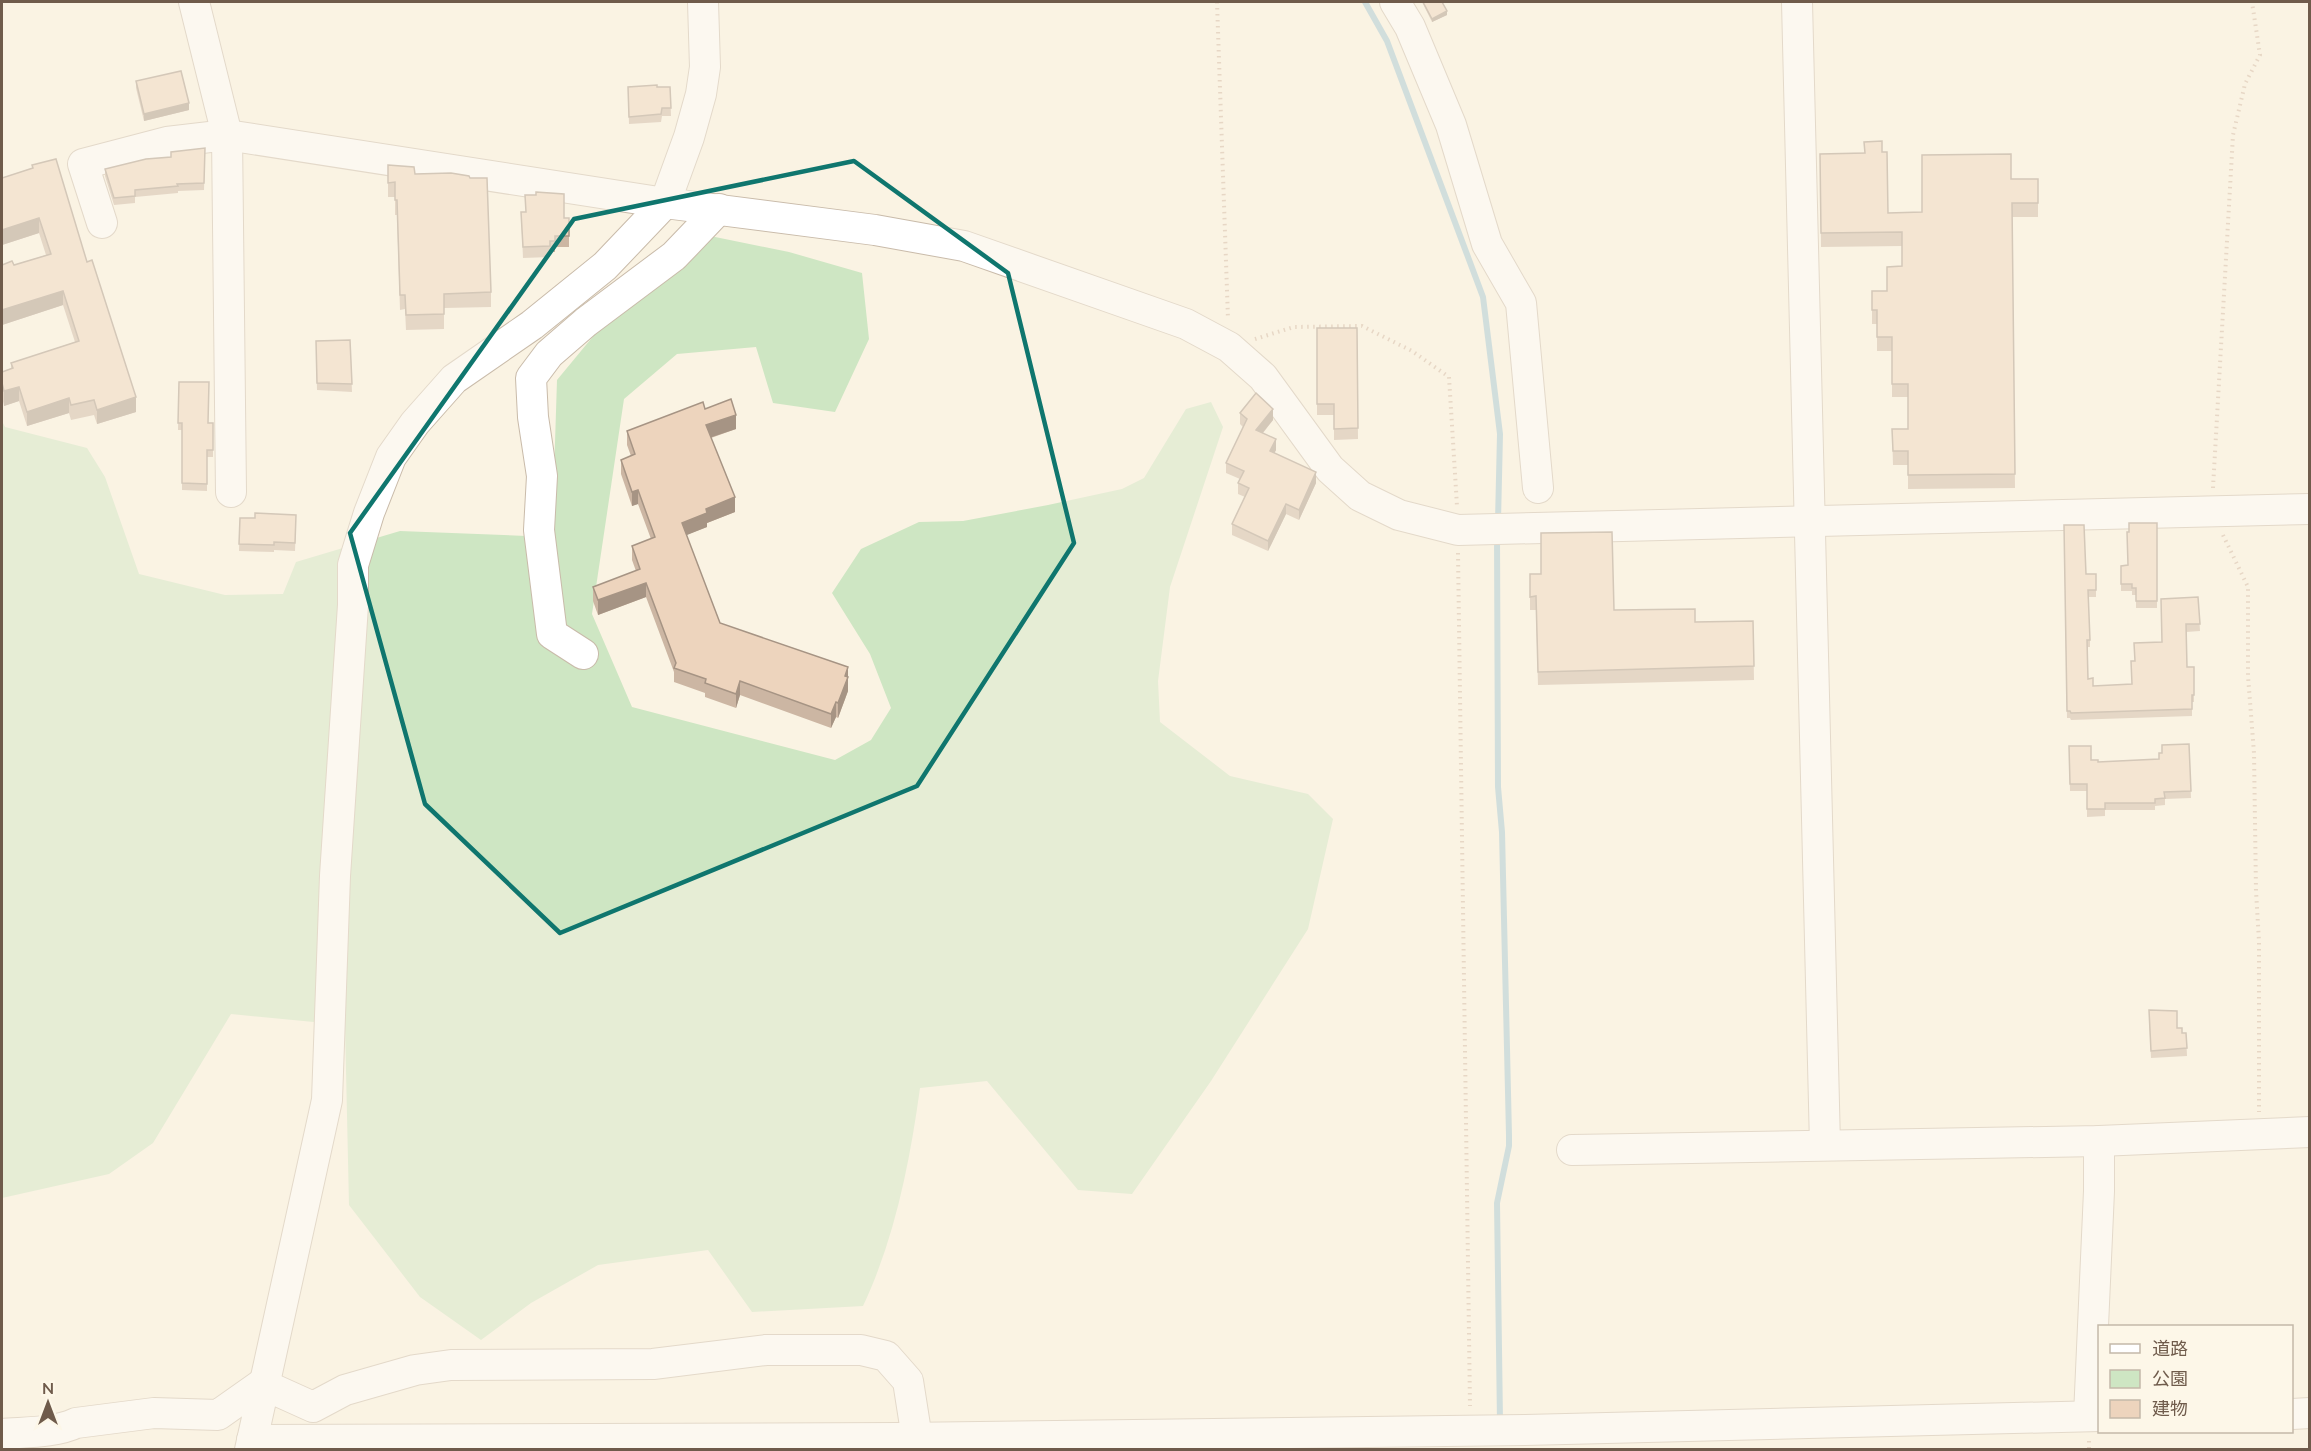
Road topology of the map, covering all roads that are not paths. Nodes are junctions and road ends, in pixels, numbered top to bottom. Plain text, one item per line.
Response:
1 (194, 2) edge
2 (703, 2) edge
3 (1395, 2) edge
4 (1797, 2) edge
5 (227, 135) junction
6 (665, 203) junction
7 (719, 209) junction
8 (102, 223) dead end
9 (1538, 488) dead end
10 (231, 492) dead end
11 (2310, 509) edge
12 (1810, 522) junction
13 (583, 654) dead end
14 (2310, 1132) edge
15 (2099, 1141) junction
16 (1825, 1145) junction
17 (1572, 1150) dead end
18 (262, 1384) junction
19 (2310, 1413) edge
20 (2293, 1414) edge
21 (2094, 1416) edge
22 (16, 1438) edge
23 (902, 1438) junction
24 (251, 1445) edge

1 - 5 street
2 - 6 street
3 - 9 street
4 - 12 street
5 - 6 street
5 - 8 street
5 - 10 street
6 - 7 street
6 - 18 street
7 - 12 street
7 - 13 street
11 - 12 street
12 - 16 street
14 - 15 street
15 - 16 street
15 - 21 street
16 - 17 street
18 - 22 street
18 - 23 street
18 - 24 street
19 - 20 street
21 - 23 street
23 - 24 street

